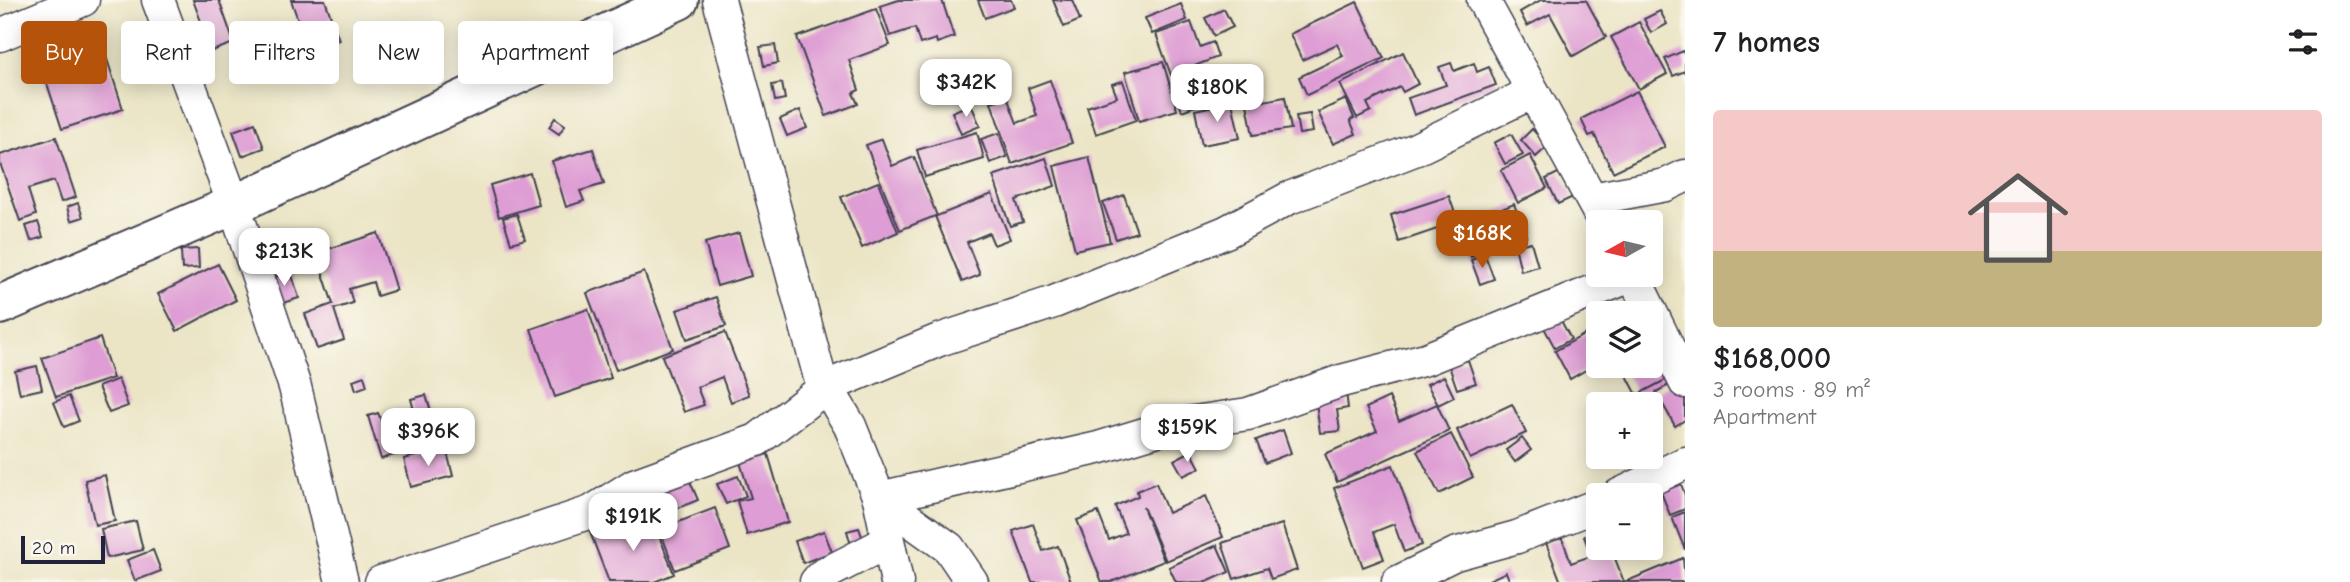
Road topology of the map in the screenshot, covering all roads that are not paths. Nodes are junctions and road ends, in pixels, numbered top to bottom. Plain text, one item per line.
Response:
1 (83, 0) edge
2 (158, 0) edge
3 (678, 0) edge
4 (719, 0) edge
5 (1483, 0) edge
6 (0, 35) edge
7 (1533, 92) junction
8 (1685, 176) edge
9 (234, 205) junction
10 (1597, 210) edge
11 (1601, 210) edge
12 (1603, 287) edge
13 (1639, 287) edge
14 (0, 305) edge
15 (1685, 382) edge
16 (826, 387) junction
17 (1685, 463) edge
18 (1644, 483) edge
19 (879, 498) junction
20 (1586, 510) edge
21 (887, 542) junction
22 (342, 582) edge
23 (381, 582) edge
24 (816, 582) edge
25 (897, 582) edge
26 (972, 582) edge
27 (1398, 582) edge

1 - 6 street
2 - 9 street
3 - 9 street
4 - 16 street
5 - 7 street
7 - 10 street
7 - 16 street
8 - 11 street
9 - 14 street
9 - 22 street
12 - 19 street
13 - 15 street
16 - 19 street
16 - 23 street
17 - 18 street
19 - 21 street
19 - 26 street
20 - 27 street
21 - 24 street
21 - 25 street

